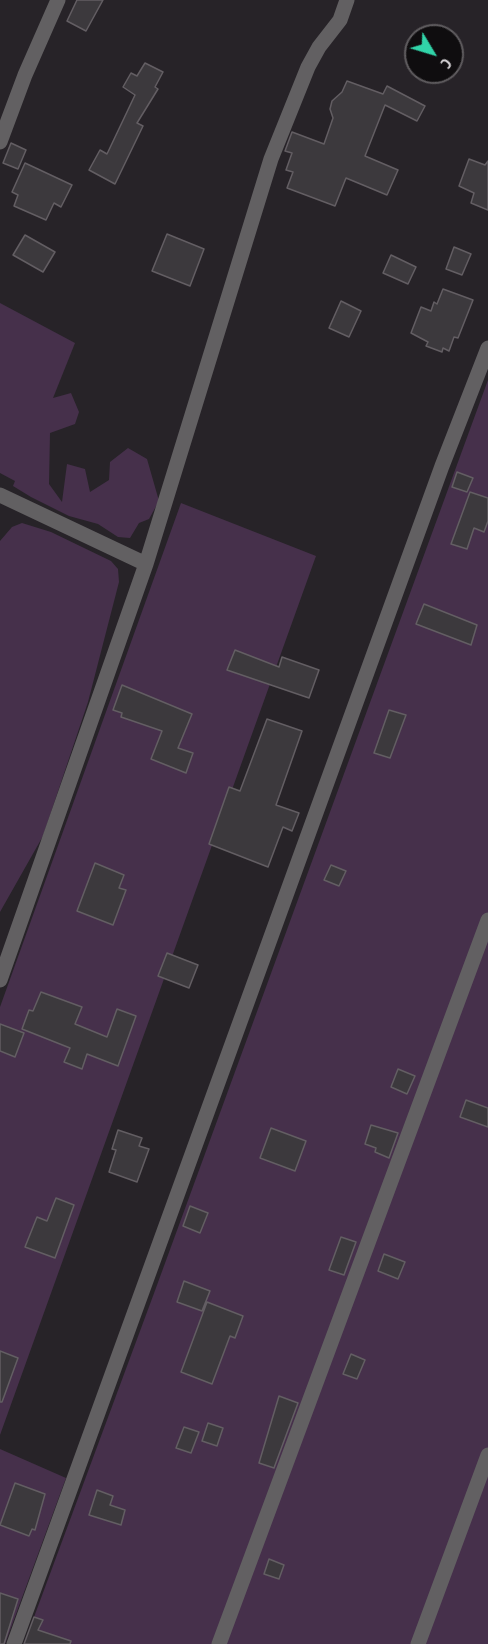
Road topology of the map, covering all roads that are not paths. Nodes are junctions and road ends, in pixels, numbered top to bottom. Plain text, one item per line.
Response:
1 (58, 0) edge
2 (347, 0) edge
3 (0, 142) edge
4 (488, 348) edge
5 (0, 495) edge
6 (146, 564) junction
7 (488, 920) edge
8 (0, 980) edge
9 (488, 1455) edge
10 (14, 1644) edge
11 (219, 1644) edge
12 (418, 1644) edge

1 - 3 lane
2 - 6 lane
4 - 10 lane
5 - 6 lane
6 - 8 lane
7 - 11 lane
9 - 12 lane

